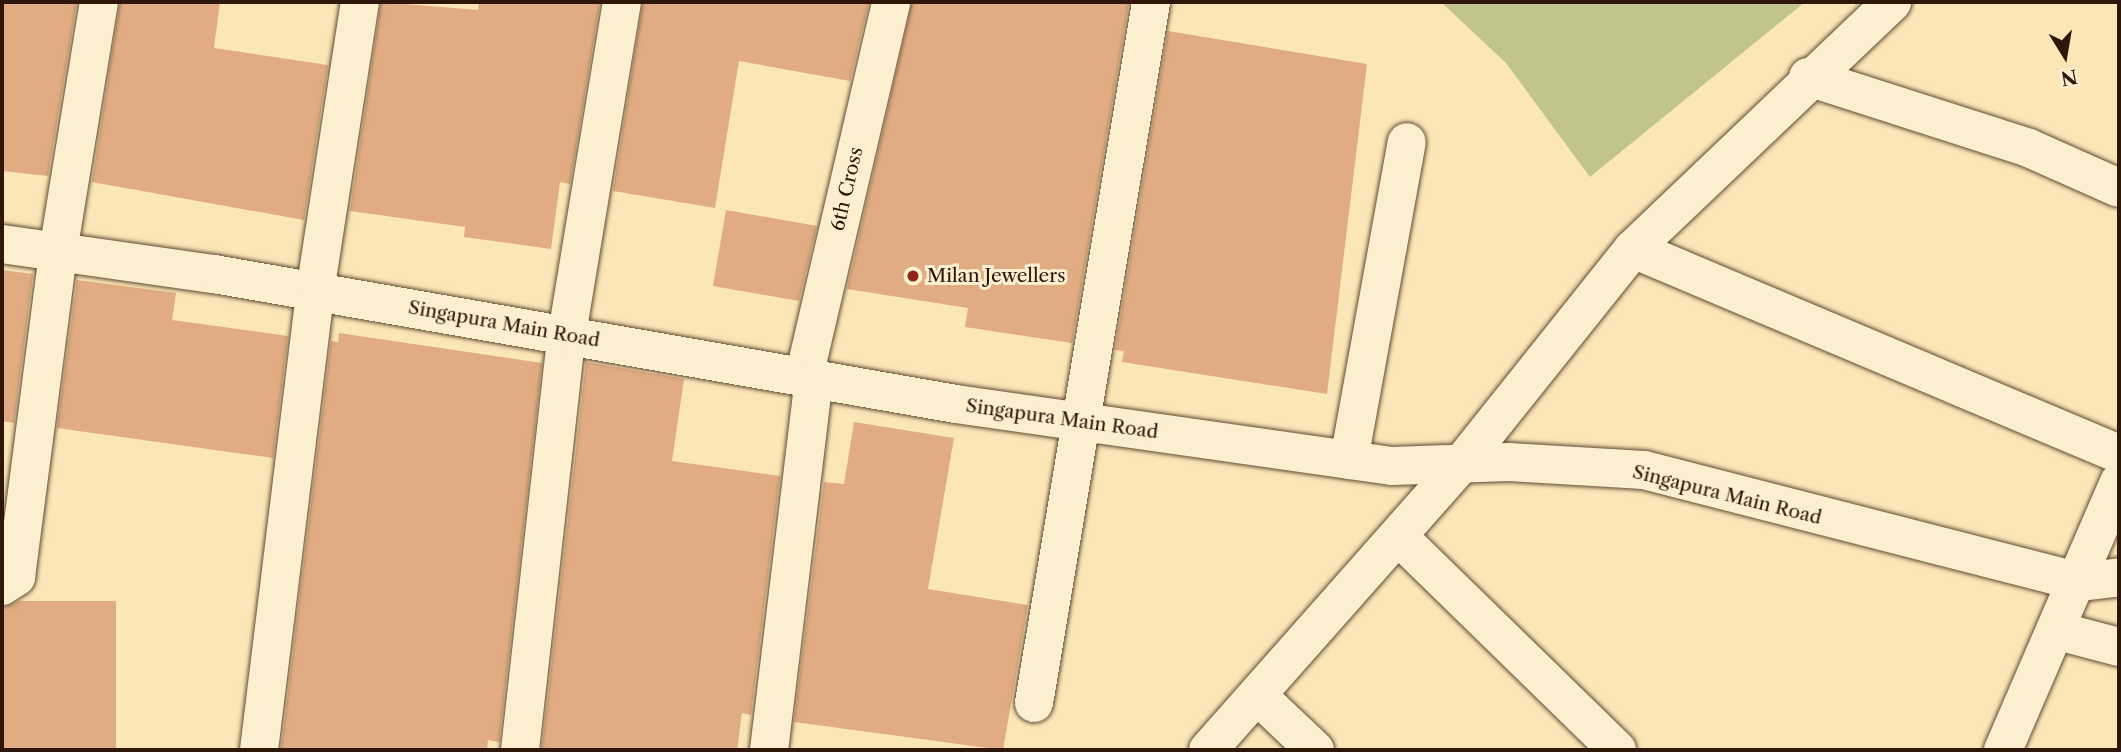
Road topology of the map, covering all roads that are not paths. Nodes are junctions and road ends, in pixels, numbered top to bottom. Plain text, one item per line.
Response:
1 (99, 2) edge
2 (360, 2) edge
3 (622, 2) edge
4 (891, 2) edge
5 (1151, 2) edge
6 (1892, 2) edge
7 (1808, 77) junction
8 (1407, 142) dead end
9 (2119, 188) edge
10 (2, 244) edge
11 (1633, 249) junction
12 (58, 252) junction
13 (315, 292) junction
14 (567, 334) junction
15 (809, 378) junction
16 (1079, 421) junction
17 (2119, 454) edge
18 (1349, 460) junction
19 (1462, 463) junction
20 (2119, 482) edge
21 (1398, 536) junction
22 (2119, 577) edge
23 (2081, 582) junction
24 (2, 586) edge
25 (2058, 631) junction
26 (2119, 647) edge
27 (1257, 695) junction
28 (1034, 702) dead end
29 (259, 750) edge
30 (520, 750) edge
31 (769, 750) edge
32 (1208, 750) edge
33 (1315, 750) edge
34 (1617, 750) edge
35 (2003, 750) edge

1 - 12 street
2 - 13 street
3 - 14 street
4 - 15 street, 6th Cross
5 - 16 street
6 - 7 street
7 - 9 street
7 - 11 street
8 - 18 street
10 - 12 street, Singapura Main Road
11 - 17 street
11 - 19 street
12 - 13 street, Singapura Main Road
12 - 24 street
13 - 14 street, Singapura Main Road
13 - 29 street
14 - 15 street, Singapura Main Road
14 - 30 street
15 - 16 street, Singapura Main Road
15 - 31 street, 6th Cross
16 - 18 street, Singapura Main Road
16 - 28 street
18 - 19 street, Singapura Main Road
19 - 21 street
19 - 23 street, Singapura Main Road
20 - 23 street
21 - 27 street
21 - 34 street
22 - 23 street, Singapura Main Road
23 - 25 street
25 - 26 street
25 - 35 street
27 - 32 street
27 - 33 street

